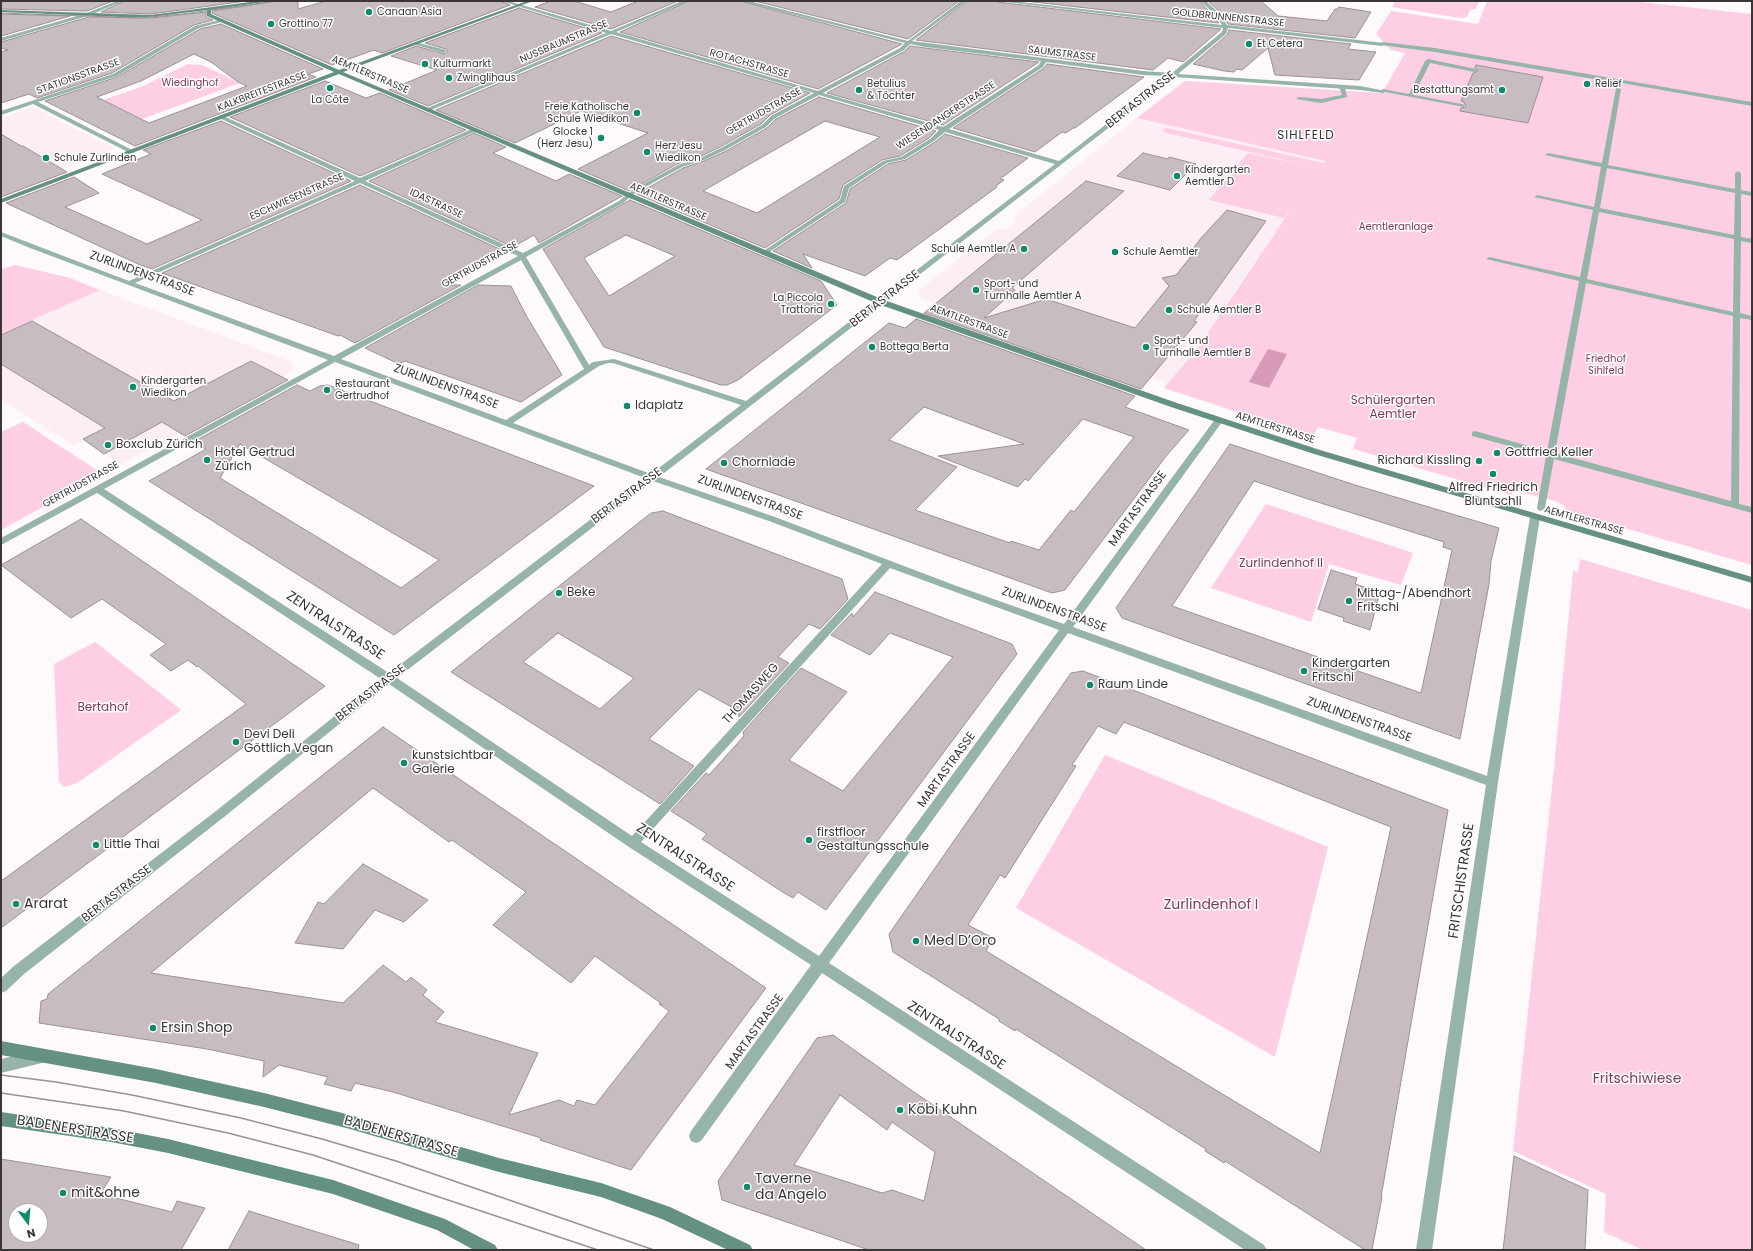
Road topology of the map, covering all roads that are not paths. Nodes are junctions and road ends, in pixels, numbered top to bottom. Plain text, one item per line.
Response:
1 (120, 1) edge
2 (269, 1) edge
3 (502, 1) edge
4 (531, 1) edge
5 (686, 1) edge
6 (743, 1) edge
7 (964, 1) edge
8 (1000, 1) edge
9 (1203, 1) edge
10 (519, 5) junction
11 (209, 9) junction
12 (1, 11) edge
13 (86, 15) junction
14 (223, 20) junction
15 (1226, 27) junction
16 (609, 33) junction
17 (1, 40) edge
18 (415, 43) junction
19 (909, 43) junction
20 (444, 51) dead end
21 (1043, 62) junction
22 (1474, 70) dead end
23 (338, 72) junction
24 (1172, 76) junction
25 (1620, 81) junction
26 (1342, 87) junction
27 (819, 93) junction
28 (1411, 96) junction
29 (1299, 99) dead end
30 (33, 102) junction
31 (1752, 104) edge
32 (1462, 106) dead end
33 (427, 110) junction
34 (1, 113) edge
35 (221, 117) junction
36 (944, 129) junction
37 (474, 130) junction
38 (132, 152) junction
39 (1548, 155) dead end
40 (1060, 163) junction
41 (1604, 166) junction
42 (1738, 173) dead end
43 (359, 180) junction
44 (1738, 192) junction
45 (1752, 194) edge
46 (629, 196) junction
47 (1537, 197) dead end
48 (1, 201) edge
49 (1596, 209) junction
50 (1, 234) edge
51 (1738, 238) junction
52 (1752, 241) edge
53 (764, 252) junction
54 (522, 255) junction
55 (1489, 259) dead end
56 (1583, 280) junction
57 (129, 283) junction
58 (881, 302) junction
59 (1737, 314) junction
60 (1752, 318) edge
61 (334, 359) junction
62 (588, 369) junction
63 (747, 404) junction
64 (1219, 420) junction
65 (507, 423) junction
66 (1475, 434) dead end
67 (1550, 455) junction
68 (651, 477) junction
69 (98, 489) junction
70 (1735, 505) junction
71 (1752, 510) edge
72 (1538, 512) junction
73 (1, 542) edge
74 (889, 563) junction
75 (1752, 580) edge
76 (1067, 628) junction
77 (389, 679) junction
78 (1492, 782) junction
79 (633, 843) junction
80 (820, 964) junction
81 (1, 987) edge
82 (1, 1048) edge
83 (47, 1056) junction
84 (1, 1066) edge
85 (1, 1120) edge
86 (696, 1136) dead end
87 (490, 1250) edge
88 (745, 1250) edge
89 (1259, 1250) edge
90 (1424, 1250) edge

1 - 13 street
2 - 11 street
3 - 10 street, ROTACHSTRASSE
4 - 10 street, KALKBREITESTRASSE
5 - 16 street, NUSSBAUMSTRASSE
6 - 19 street, SAUMSTRASSE
7 - 19 street, GERTRUDSTRASSE
8 - 15 street, GOLDBRUNNENSTRASSE
9 - 15 street
10 - 16 street, ROTACHSTRASSE
10 - 18 street, KALKBREITESTRASSE
11 - 13 street
11 - 14 street, AEMTLERSTRASSE
12 - 13 street
13 - 17 street
14 - 23 street, AEMTLERSTRASSE
14 - 30 street, STATIONSSTRASSE
15 - 24 street, BERTASTRASSE
15 - 25 street, GOLDBRUNNENSTRASSE
16 - 27 street, ROTACHSTRASSE
16 - 33 street, NUSSBAUMSTRASSE
18 - 20 street
18 - 23 street, KALKBREITESTRASSE
19 - 21 street, SAUMSTRASSE
19 - 27 street, GERTRUDSTRASSE
21 - 24 street, SAUMSTRASSE
21 - 36 street, WIESENDANGERSTRASSE
22 - 28 street
23 - 33 street, AEMTLERSTRASSE
23 - 35 street, KALKBREITESTRASSE
24 - 26 street, SAUMSTRASSE
24 - 40 street, BERTASTRASSE
25 - 31 street, GOLDBRUNNENSTRASSE
25 - 41 street, FRITSCHISTRASSE
26 - 28 street, SAUMSTRASSE
26 - 29 street
27 - 36 street, ROTACHSTRASSE
27 - 46 street, GERTRUDSTRASSE
28 - 32 street, SAUMSTRASSE
30 - 34 street, STATIONSSTRASSE
30 - 38 street
33 - 37 street, AEMTLERSTRASSE
35 - 38 street, KALKBREITESTRASSE
35 - 43 street, IDASTRASSE
36 - 40 street, ROTACHSTRASSE
36 - 53 street, WIESENDANGERSTRASSE
37 - 43 street, ESCHWIESENSTRASSE
37 - 46 street, AEMTLERSTRASSE
38 - 48 street, KALKBREITESTRASSE
39 - 41 street
40 - 58 street, BERTASTRASSE
41 - 44 street
41 - 49 street, FRITSCHISTRASSE
42 - 44 street
43 - 54 street, IDASTRASSE
43 - 57 street, ESCHWIESENSTRASSE
44 - 45 street
44 - 51 street
46 - 53 street, AEMTLERSTRASSE
46 - 54 street, GERTRUDSTRASSE
47 - 49 street
49 - 51 street
49 - 56 street, FRITSCHISTRASSE
50 - 57 street, ZURLINDENSTRASSE
51 - 52 street
51 - 59 street
53 - 58 street, AEMTLERSTRASSE
54 - 61 street, GERTRUDSTRASSE
54 - 62 street
55 - 56 street
56 - 59 street
56 - 67 street, FRITSCHISTRASSE
57 - 61 street, ZURLINDENSTRASSE
58 - 63 street, BERTASTRASSE
58 - 64 street, AEMTLERSTRASSE
59 - 60 street
59 - 70 street
61 - 65 street, ZURLINDENSTRASSE
61 - 69 street, GERTRUDSTRASSE
62 - 63 street
62 - 65 street
63 - 68 street, BERTASTRASSE
64 - 72 street, AEMTLERSTRASSE
64 - 76 street, MARTASTRASSE
65 - 68 street, ZURLINDENSTRASSE
66 - 67 street
67 - 70 street
67 - 72 street, FRITSCHISTRASSE
68 - 74 street, ZURLINDENSTRASSE
68 - 77 street, BERTASTRASSE
69 - 73 street, GERTRUDSTRASSE
69 - 77 street, ZENTRALSTRASSE
70 - 71 street
72 - 75 street, AEMTLERSTRASSE
72 - 78 street, FRITSCHISTRASSE
74 - 76 street, ZURLINDENSTRASSE
74 - 79 street, THOMASWEG
76 - 78 street, ZURLINDENSTRASSE
76 - 80 street, MARTASTRASSE
77 - 79 street, ZENTRALSTRASSE
77 - 81 street, BERTASTRASSE
78 - 90 street, FRITSCHISTRASSE
79 - 80 street, ZENTRALSTRASSE
80 - 86 street, MARTASTRASSE
80 - 89 street, ZENTRALSTRASSE
82 - 83 street, BADENERSTRASSE
83 - 84 street, BADENERSTRASSE
83 - 88 street, BADENERSTRASSE
85 - 87 street, BADENERSTRASSE

